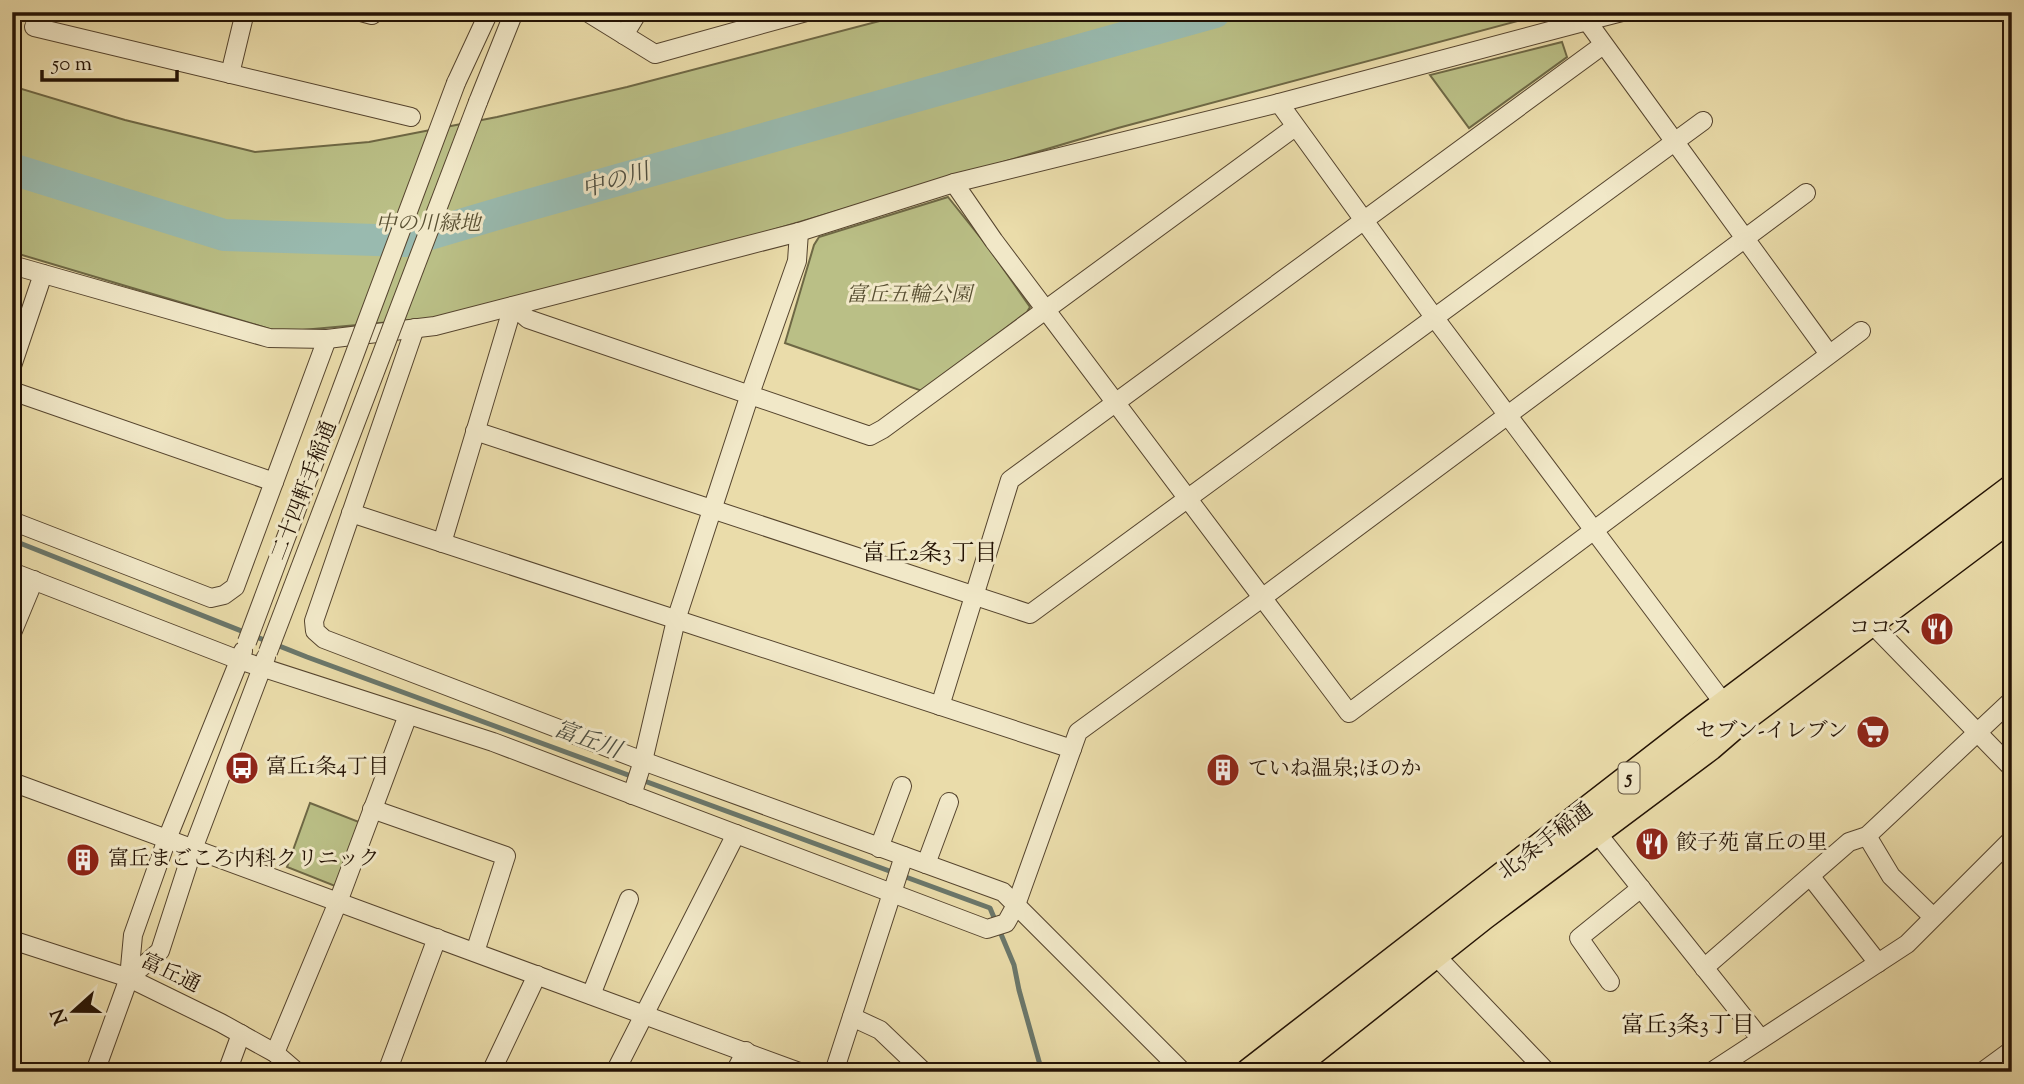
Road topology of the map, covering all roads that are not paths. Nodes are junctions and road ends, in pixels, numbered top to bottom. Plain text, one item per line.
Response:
1 (245, 12) edge
2 (361, 12) edge
3 (373, 12) edge
4 (489, 12) edge
5 (514, 12) edge
6 (587, 12) edge
7 (638, 12) edge
8 (806, 12) edge
9 (1622, 12) edge
10 (1587, 21) junction
11 (34, 27) dead end
12 (624, 35) junction
13 (1603, 45) junction
14 (230, 74) junction
15 (1279, 103) junction
16 (411, 117) dead end
17 (1703, 121) dead end
18 (1295, 127) junction
19 (1673, 142) junction
20 (954, 183) junction
21 (1806, 193) dead end
22 (1364, 220) junction
23 (799, 232) junction
24 (1744, 238) junction
25 (12, 265) edge
26 (43, 274) junction
27 (513, 306) junction
28 (1046, 309) junction
29 (1434, 317) junction
30 (415, 328) junction
31 (1861, 331) dead end
32 (327, 339) junction
33 (1829, 354) junction
34 (12, 366) edge
35 (12, 391) edge
36 (750, 394) junction
37 (1116, 402) junction
38 (1507, 415) junction
39 (475, 431) junction
40 (274, 482) junction
41 (2012, 488) edge
42 (1188, 498) junction
43 (712, 509) junction
44 (351, 513) junction
45 (2012, 517) edge
46 (12, 521) edge
47 (1595, 529) junction
48 (442, 543) junction
49 (12, 572) edge
50 (34, 580) junction
51 (975, 596) junction
52 (1262, 598) junction
53 (676, 620) junction
54 (1870, 622) junction
55 (12, 633) edge
56 (239, 660) junction
57 (265, 660) junction
58 (2012, 700) edge
59 (940, 706) junction
60 (1732, 713) junction
61 (408, 715) junction
62 (1978, 732) junction
63 (1072, 748) junction
64 (642, 764) junction
65 (2012, 768) edge
66 (12, 782) edge
67 (902, 786) dead end
68 (634, 791) junction
69 (949, 803) dead end
70 (372, 809) junction
71 (1597, 833) junction
72 (736, 834) junction
73 (1867, 836) junction
74 (167, 839) junction
75 (2012, 839) edge
76 (880, 848) junction
77 (194, 849) junction
78 (903, 860) junction
79 (926, 864) junction
80 (1811, 877) junction
81 (895, 888) junction
82 (1641, 888) junction
83 (629, 899) dead end
84 (338, 902) junction
85 (1016, 905) junction
86 (1933, 917) junction
87 (437, 938) junction
88 (12, 940) edge
89 (475, 952) junction
90 (1434, 954) junction
91 (1878, 963) junction
92 (1704, 968) junction
93 (537, 975) junction
94 (130, 978) junction
95 (1610, 982) dead end
96 (592, 995) junction
97 (644, 1014) junction
98 (852, 1017) junction
99 (242, 1034) junction
100 (1760, 1039) junction
101 (2012, 1050) edge
102 (746, 1051) junction
103 (275, 1053) junction
104 (1991, 1069) edge
105 (95, 1072) edge
106 (227, 1072) edge
107 (297, 1072) edge
108 (387, 1072) edge
109 (491, 1072) edge
110 (615, 1072) edge
111 (735, 1072) edge
112 (799, 1072) edge
113 (834, 1072) edge
114 (924, 1072) edge
115 (1183, 1072) edge
116 (1249, 1072) edge
117 (1287, 1072) edge
118 (1547, 1072) edge
119 (1711, 1072) edge

1 - 14 street
2 - 3 street
4 - 56 street, 二十四軒手稲通, bridge
5 - 57 street, 二十四軒手稲通, bridge
6 - 12 street
7 - 12 street
8 - 12 street
9 - 10 street
10 - 13 street
10 - 15 street
11 - 14 street
13 - 19 street
13 - 22 street
14 - 16 street
15 - 18 street
15 - 20 street
17 - 19 street
18 - 22 street
18 - 28 street
19 - 24 street
19 - 29 street
20 - 23 street
20 - 28 street
21 - 24 street
22 - 29 street
22 - 37 street
23 - 27 street
23 - 36 street
24 - 33 street
24 - 38 street
25 - 26 street
26 - 32 street
26 - 34 street
27 - 30 street
27 - 36 street
27 - 39 street
28 - 36 street
28 - 37 street
29 - 38 street
29 - 42 street
30 - 32 street
30 - 44 street
31 - 33 street
32 - 40 street
33 - 47 street
35 - 40 street
36 - 43 street
37 - 42 street
37 - 51 street
38 - 47 street
38 - 52 street
39 - 43 street
39 - 48 street
40 - 46 street
41 - 60 highway, 北5条手稲通 / 5
42 - 51 street
42 - 52 street
43 - 51 street
43 - 53 street
44 - 48 street
44 - 64 street
45 - 54 highway, 北5条手稲通 / 5
47 - 52 street
47 - 60 street
48 - 53 street
49 - 50 street
50 - 55 street
50 - 56 street
51 - 59 street
52 - 63 street
53 - 59 street
53 - 64 street
54 - 60 highway, 北5条手稲通 / 5
54 - 62 street
56 - 57 street
56 - 74 street, 二十四軒手稲通
57 - 61 street
57 - 77 street, 二十四軒手稲通
58 - 62 street
59 - 63 street
60 - 71 highway, 北5条手稲通 / 5
60 - 116 highway, 北5条手稲通 / 5
61 - 68 street
61 - 70 street
62 - 65 street
62 - 73 street
63 - 85 street
64 - 68 street
64 - 76 street
66 - 74 street
67 - 76 street
68 - 72 street
69 - 79 street
70 - 84 street
70 - 89 street
71 - 82 street
71 - 90 highway, 北5条手稲通 / 5
72 - 81 street
72 - 97 street
73 - 80 street
73 - 86 street
74 - 77 street
74 - 94 street, 二十四軒手稲通
75 - 86 street
76 - 78 street
77 - 84 street
77 - 94 street, 二十四軒手稲通
78 - 79 street
78 - 81 street
79 - 85 street
80 - 91 street
80 - 92 street
81 - 85 street
81 - 98 street
82 - 92 street
82 - 95 street
83 - 96 street
84 - 87 street
84 - 103 street
85 - 115 street
86 - 91 street
87 - 89 street
87 - 108 street
88 - 94 street, 富丘通
89 - 93 street
90 - 117 highway, 北5条手稲通 / 5
90 - 118 street
91 - 100 street
92 - 100 street
93 - 96 street
93 - 109 street
94 - 99 street, 富丘通
94 - 105 street, 二十四軒手稲通
96 - 97 street
97 - 102 street
97 - 110 street
98 - 113 street
98 - 114 street
99 - 103 street, 富丘通
99 - 106 street
100 - 119 street
101 - 104 street
102 - 111 street
102 - 112 street
103 - 107 street, 富丘通

